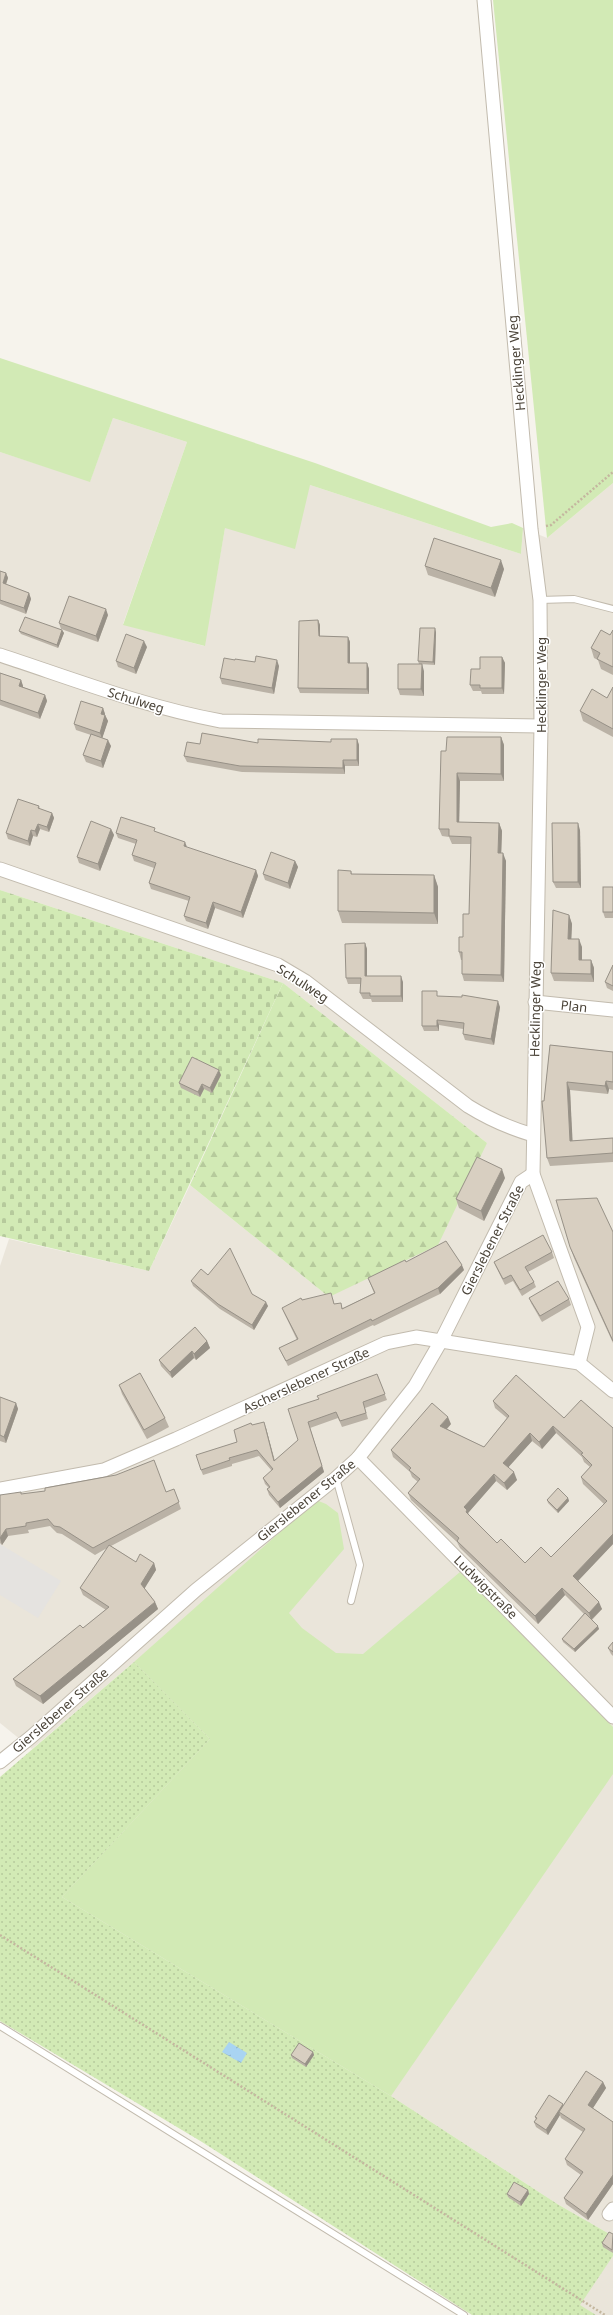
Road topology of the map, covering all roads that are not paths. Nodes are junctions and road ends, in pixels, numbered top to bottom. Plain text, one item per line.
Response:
1 (484, 0) edge
2 (540, 600) junction
3 (613, 609) edge
4 (0, 655) edge
5 (541, 726) junction
6 (0, 869) edge
7 (536, 1002) junction
8 (613, 1010) edge
9 (533, 1135) junction
10 (533, 1174) junction
11 (441, 1341) junction
12 (580, 1363) junction
13 (613, 1390) edge
14 (358, 1458) junction
15 (336, 1478) junction
16 (0, 1488) edge
17 (351, 1601) dead end
18 (613, 1717) edge
19 (0, 1762) edge
20 (0, 2026) edge
21 (464, 2315) edge

1 - 2 street, Hecklinger Weg
2 - 3 lane
2 - 5 street, Hecklinger Weg
4 - 5 street, Schulweg
5 - 7 street, Hecklinger Weg
6 - 9 street, Schulweg
7 - 8 street, Plan
7 - 9 street, Hecklinger Weg
9 - 10 street, Hecklinger Weg
10 - 11 street, Gierslebener Straße
10 - 12 street, Hecklinger Weg
11 - 12 street, Ascherslebener Straße
11 - 14 street, Gierslebener Straße
11 - 16 street, Ascherslebener Straße
12 - 13 street
14 - 15 street, Gierslebener Straße
14 - 18 street, Ludwigstraße
15 - 17 lane
15 - 19 street, Gierslebener Straße
20 - 21 lane

